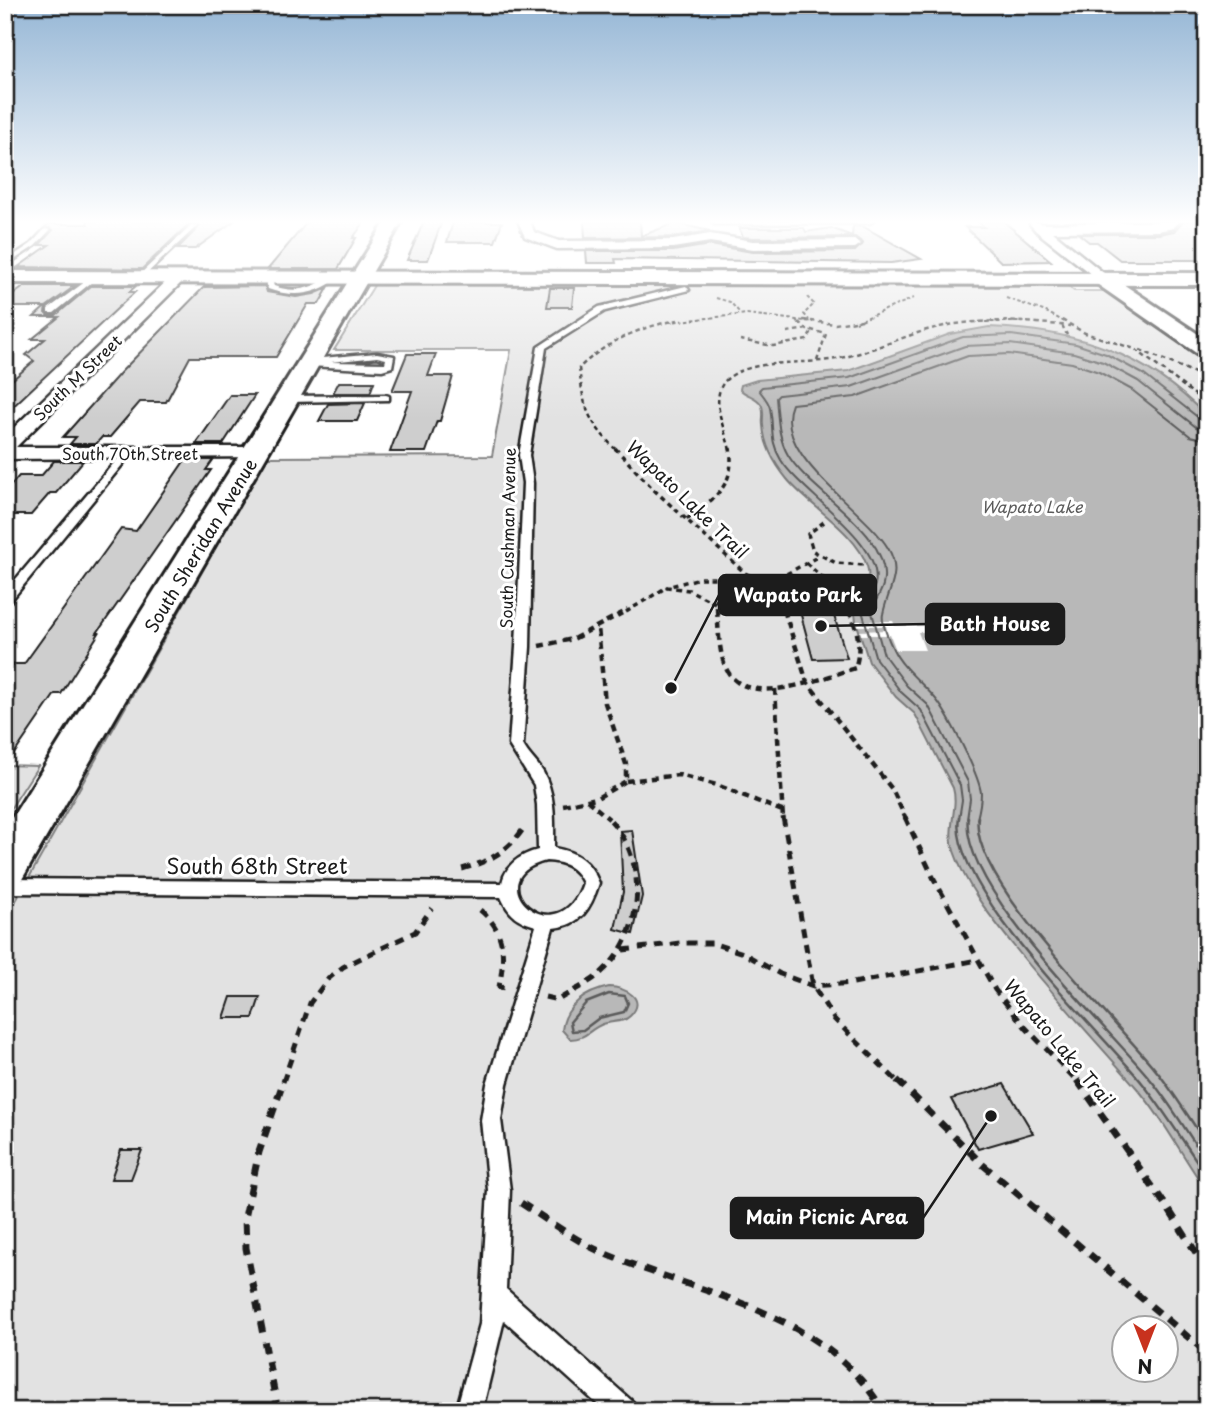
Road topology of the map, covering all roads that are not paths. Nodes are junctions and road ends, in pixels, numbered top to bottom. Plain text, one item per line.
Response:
1 (81, 287) edge
2 (169, 287) edge
3 (343, 287) edge
4 (684, 287) edge
5 (1114, 287) edge
6 (51, 311) dead end
7 (1207, 350) edge
8 (310, 362) junction
9 (386, 398) dead end
10 (287, 399) junction
11 (5, 447) edge
12 (5, 453) edge
13 (127, 453) junction
14 (255, 453) junction
15 (5, 600) edge
16 (546, 854) junction
17 (5, 869) edge
18 (5, 886) edge
19 (508, 890) junction
20 (546, 922) junction
21 (493, 1294) junction
22 (470, 1411) edge
23 (624, 1411) edge

1 - 6 lane
2 - 11 street, South M Street
3 - 8 main road, South Sheridan Avenue
4 - 16 lane, South Cushman Avenue
5 - 7 main road
8 - 8 lane
8 - 10 main road, South Sheridan Avenue
9 - 10 lane
10 - 14 main road, South Sheridan Avenue
12 - 13 street, South 70th Street
13 - 14 street, South 70th Street
13 - 15 lane
14 - 17 main road, South Sheridan Avenue
16 - 19 lane
16 - 20 lane
18 - 19 lane, South 68th Street
19 - 20 lane
20 - 21 lane
21 - 22 lane
21 - 23 lane

